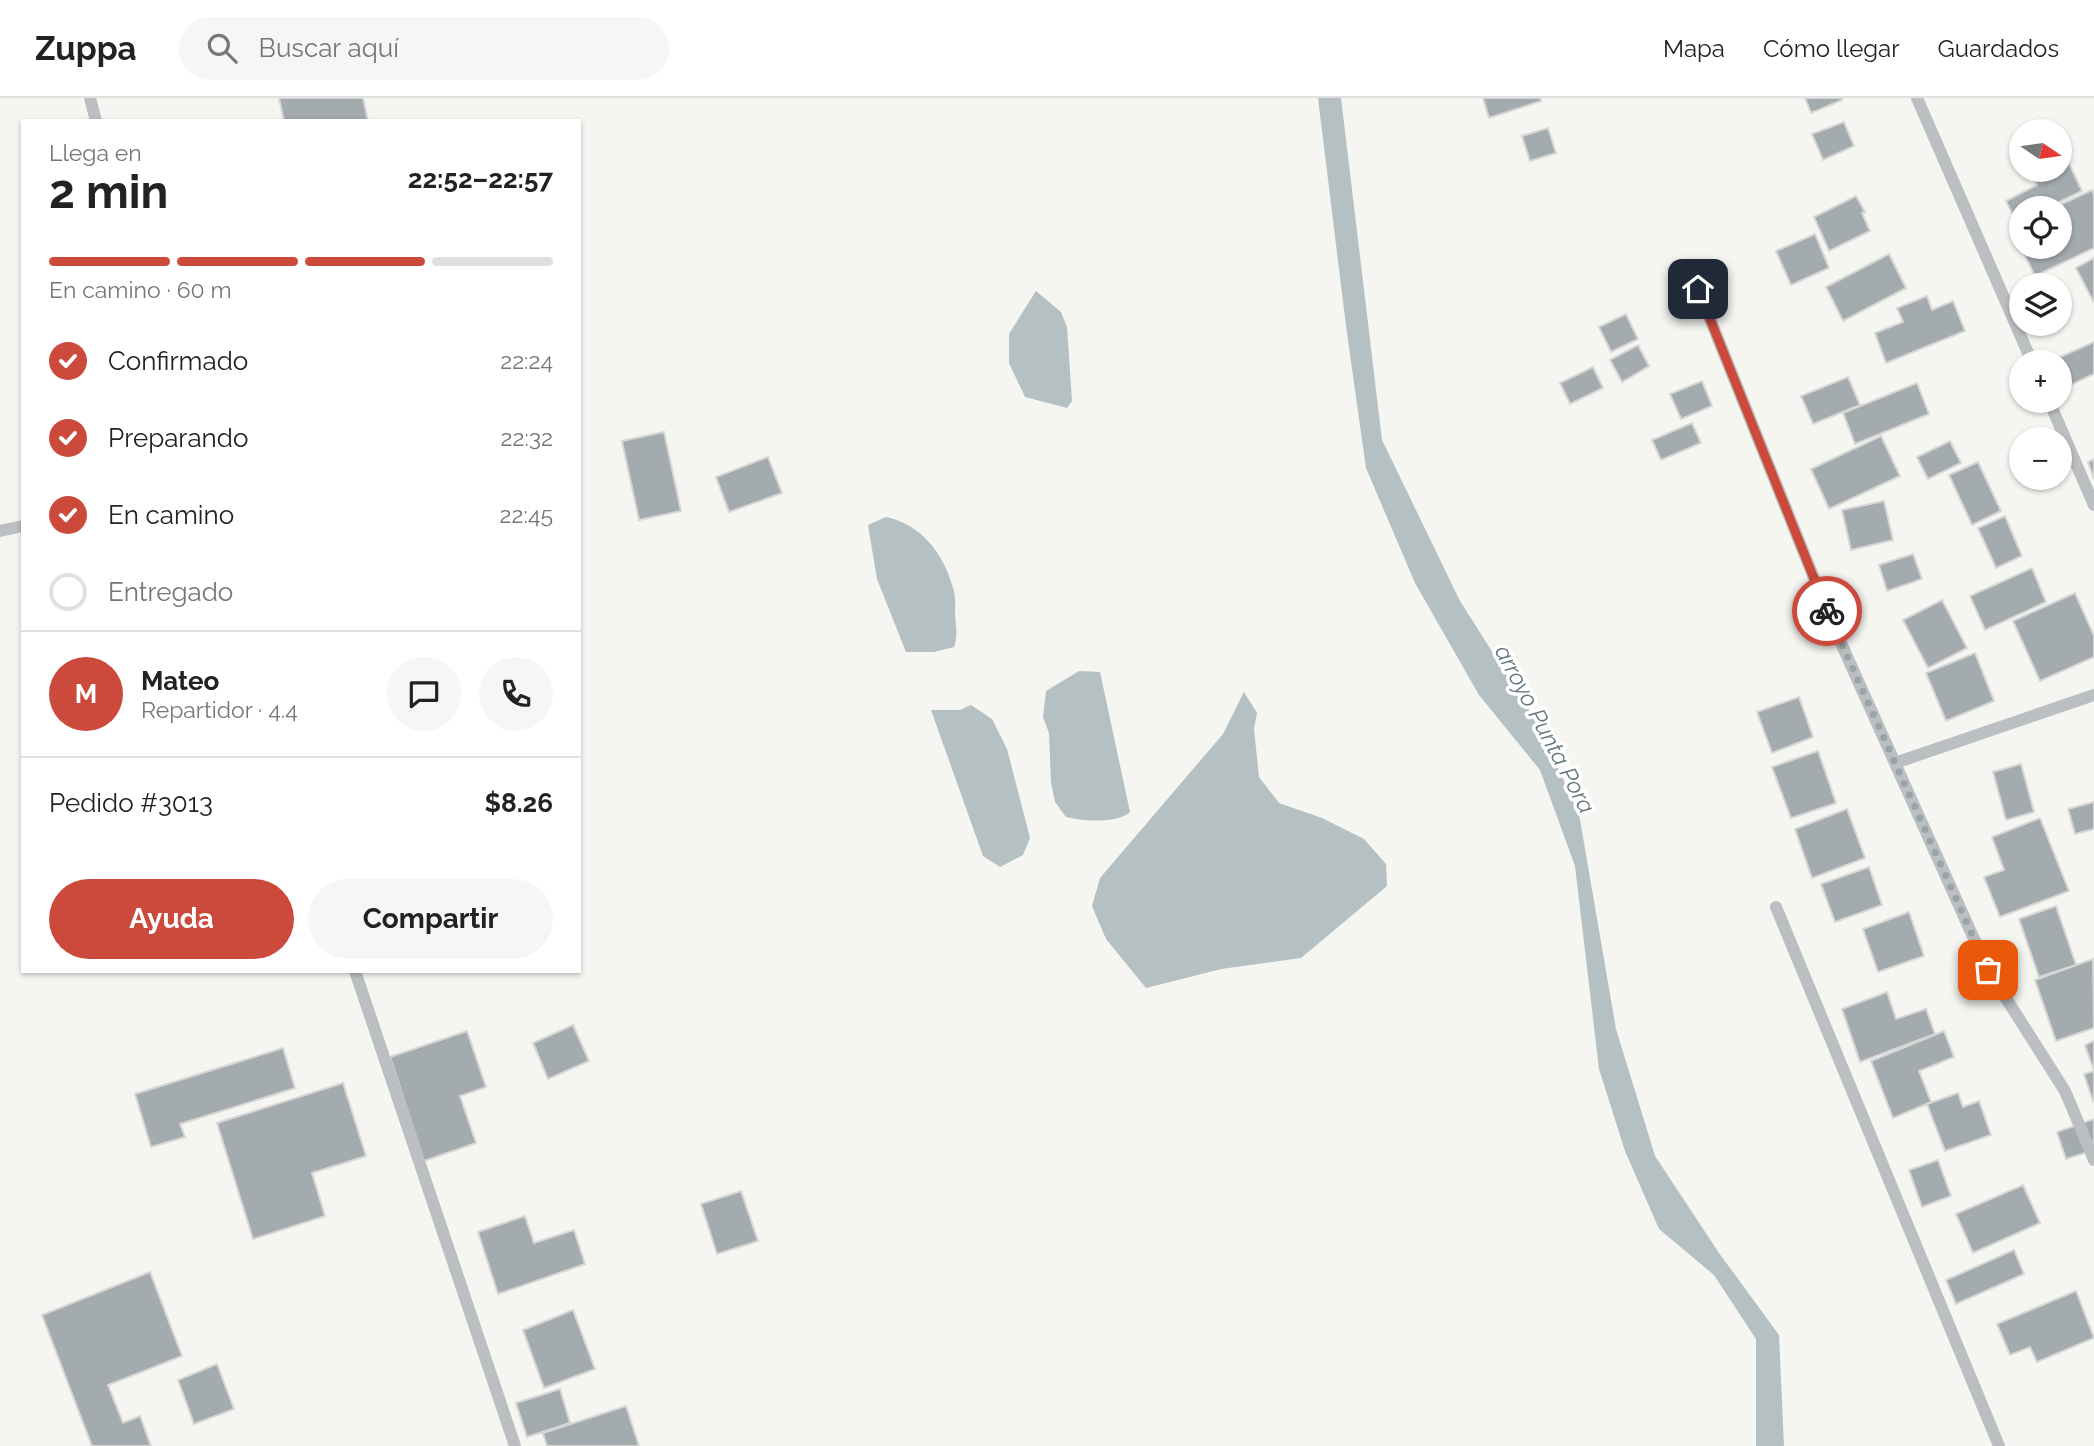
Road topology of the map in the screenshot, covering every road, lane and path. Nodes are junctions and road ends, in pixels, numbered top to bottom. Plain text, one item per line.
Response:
1 (90, 98) edge
2 (1917, 98) edge
3 (95, 119) edge
4 (1698, 289) dead end
5 (2027, 350) edge
6 (2054, 413) edge
7 (2094, 505) edge
8 (21, 526) edge
9 (0, 531) edge
10 (2094, 695) edge
11 (1895, 763) junction
12 (1776, 907) dead end
13 (356, 973) edge
14 (2094, 1160) edge
15 (515, 1446) edge
16 (1999, 1446) edge

1 - 3 street
2 - 5 street
4 - 11 street
6 - 7 street
8 - 9 street
10 - 11 street
11 - 14 street
12 - 16 street
13 - 15 street

